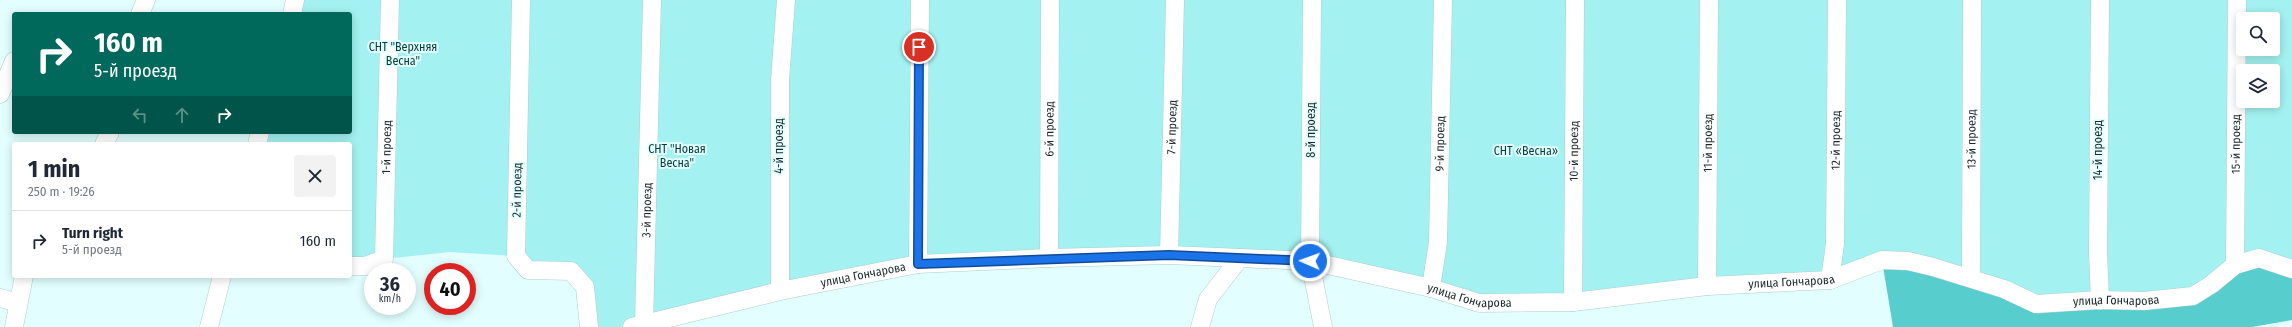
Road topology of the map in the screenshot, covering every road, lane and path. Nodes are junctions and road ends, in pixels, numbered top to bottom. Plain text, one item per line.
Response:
1 (146, 0) edge
2 (295, 0) edge
3 (390, 0) edge
4 (521, 0) edge
5 (652, 0) edge
6 (786, 0) edge
7 (920, 0) edge
8 (1050, 0) edge
9 (1176, 0) edge
10 (1312, 0) edge
11 (1443, 0) edge
12 (1575, 0) edge
13 (1709, 0) edge
14 (1837, 0) edge
15 (1972, 0) edge
16 (2100, 0) edge
17 (2237, 0) edge
18 (141, 12) edge
19 (292, 12) edge
20 (12, 66) edge
21 (0, 94) edge
22 (1169, 255) junction
23 (1049, 258) junction
24 (1240, 258) junction
25 (1310, 261) junction
26 (918, 264) junction
27 (2235, 265) junction
28 (352, 266) edge
29 (2292, 269) edge
30 (24, 278) edge
31 (221, 278) edge
32 (1971, 278) junction
33 (1830, 280) junction
34 (1707, 286) junction
35 (1431, 288) junction
36 (780, 291) junction
37 (0, 298) edge
38 (2100, 300) junction
39 (1573, 302) junction
40 (18, 303) junction
41 (637, 326) edge
42 (14, 327) edge
43 (209, 327) edge
44 (589, 327) edge
45 (1200, 327) edge
46 (1323, 327) edge

1 - 18 street
2 - 19 street
3 - 28 street, 1-й проезд
4 - 44 street, 2-й проезд
5 - 41 street, 3-й проезд
6 - 36 street, 4-й проезд
7 - 26 street
8 - 23 street, 6-й проезд
9 - 22 street, 7-й проезд
10 - 25 street, 8-й проезд
11 - 35 street, 9-й проезд
12 - 39 street, 10-й проезд
13 - 34 street, 11-й проезд
14 - 33 street, 12-й проезд
15 - 32 street, 13-й проезд
16 - 38 street, 14-й проезд
17 - 27 street, 15-й проезд
20 - 21 street
22 - 23 street, улица Гончарова
22 - 24 street, улица Гончарова
23 - 26 street, улица Гончарова
24 - 25 street, улица Гончарова
24 - 45 street
25 - 35 street, улица Гончарова
25 - 46 street, 8-й проезд
26 - 36 street, улица Гончарова
27 - 29 street, улица Гончарова
27 - 38 street, улица Гончарова
30 - 40 street
31 - 43 street
32 - 33 street, улица Гончарова
32 - 38 street, улица Гончарова
33 - 34 street, улица Гончарова
34 - 39 street, улица Гончарова
35 - 39 street, улица Гончарова
36 - 41 street, улица Гончарова
37 - 40 street
40 - 42 street

